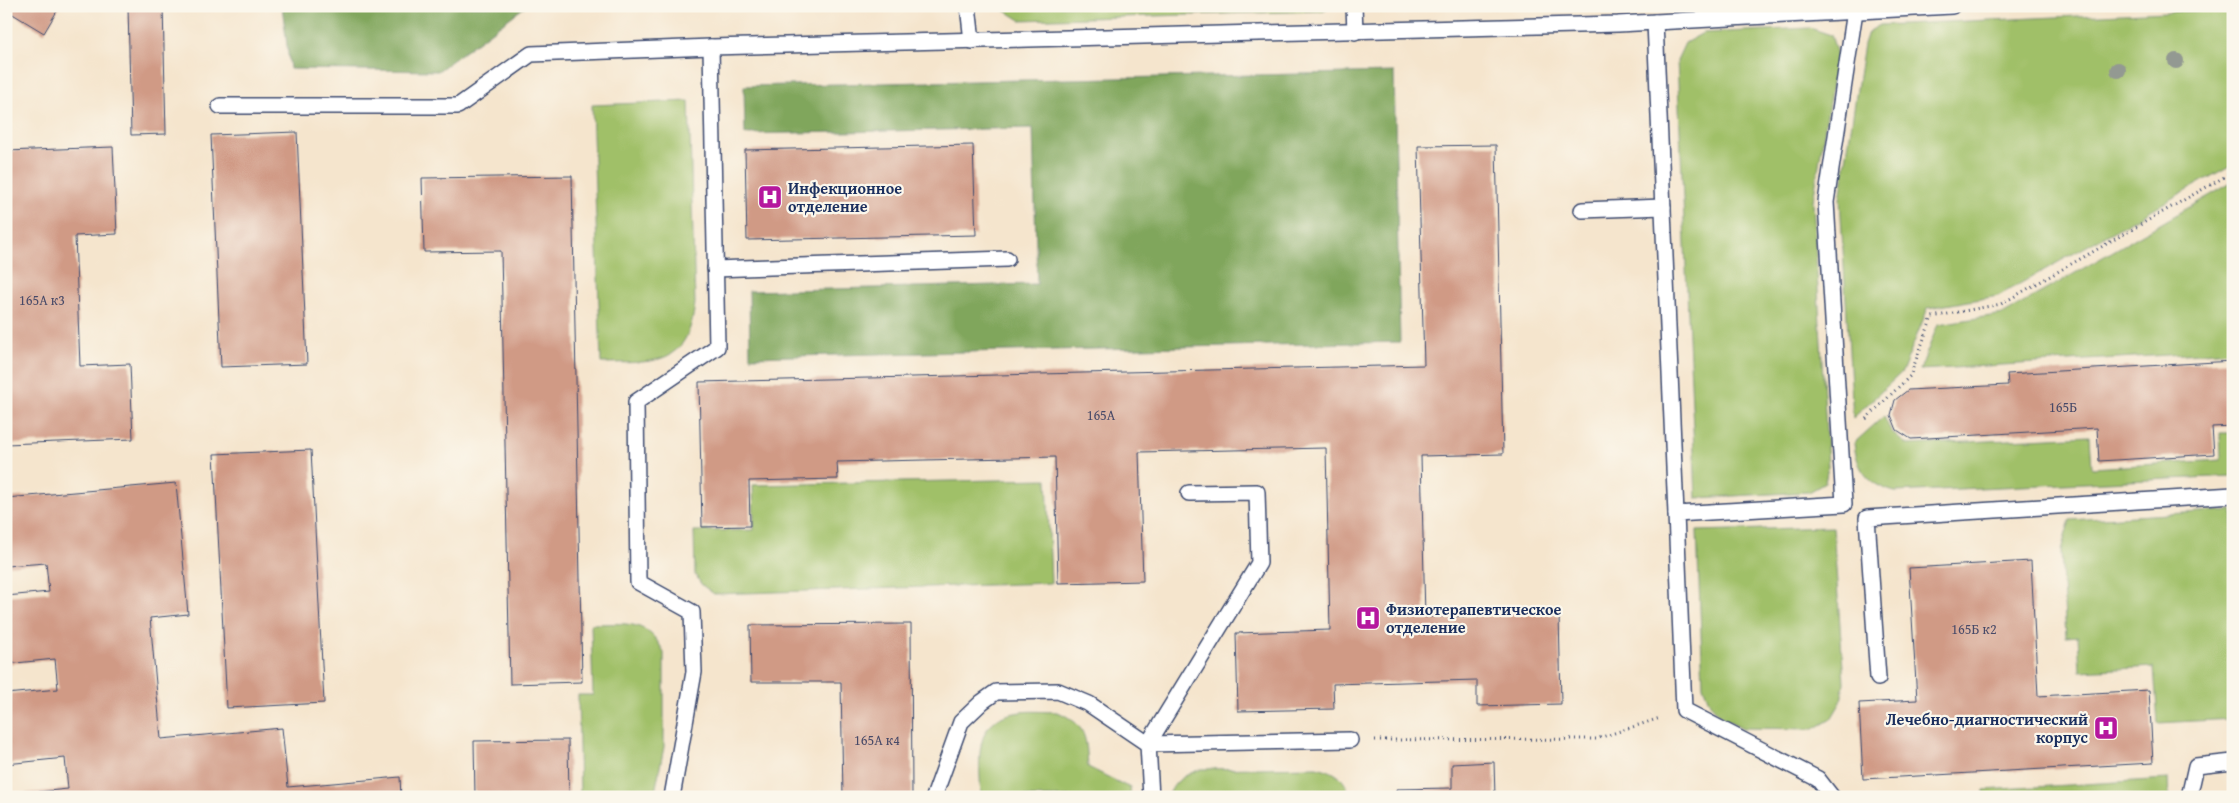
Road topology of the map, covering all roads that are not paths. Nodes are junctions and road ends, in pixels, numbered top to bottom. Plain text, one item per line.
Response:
1 (968, 6) edge
2 (1354, 6) edge
3 (1952, 6) edge
4 (1855, 11) junction
5 (1656, 22) junction
6 (1355, 32) junction
7 (972, 42) junction
8 (711, 47) junction
9 (220, 106) dead end
10 (1663, 207) junction
11 (1582, 210) dead end
12 (1007, 259) dead end
13 (715, 269) junction
14 (1189, 492) dead end
15 (2233, 496) edge
16 (1844, 504) junction
17 (1676, 514) junction
18 (1867, 518) junction
19 (1878, 678) dead end
20 (1350, 740) road end
21 (1148, 744) junction
22 (2233, 762) edge
23 (672, 797) edge
24 (934, 797) edge
25 (1151, 797) edge
26 (1832, 797) edge
27 (2188, 797) edge

1 - 7 lane
2 - 6 lane
3 - 4 lane
4 - 5 lane
4 - 16 lane
5 - 6 lane
5 - 10 lane
6 - 7 lane
7 - 8 lane
8 - 9 lane
8 - 13 lane
10 - 11 lane
10 - 17 lane
12 - 13 lane
13 - 23 lane
14 - 21 lane
15 - 18 lane
16 - 17 lane
16 - 18 lane
17 - 26 lane
18 - 19 lane
20 - 21 lane
21 - 24 lane
21 - 25 lane
22 - 27 lane

